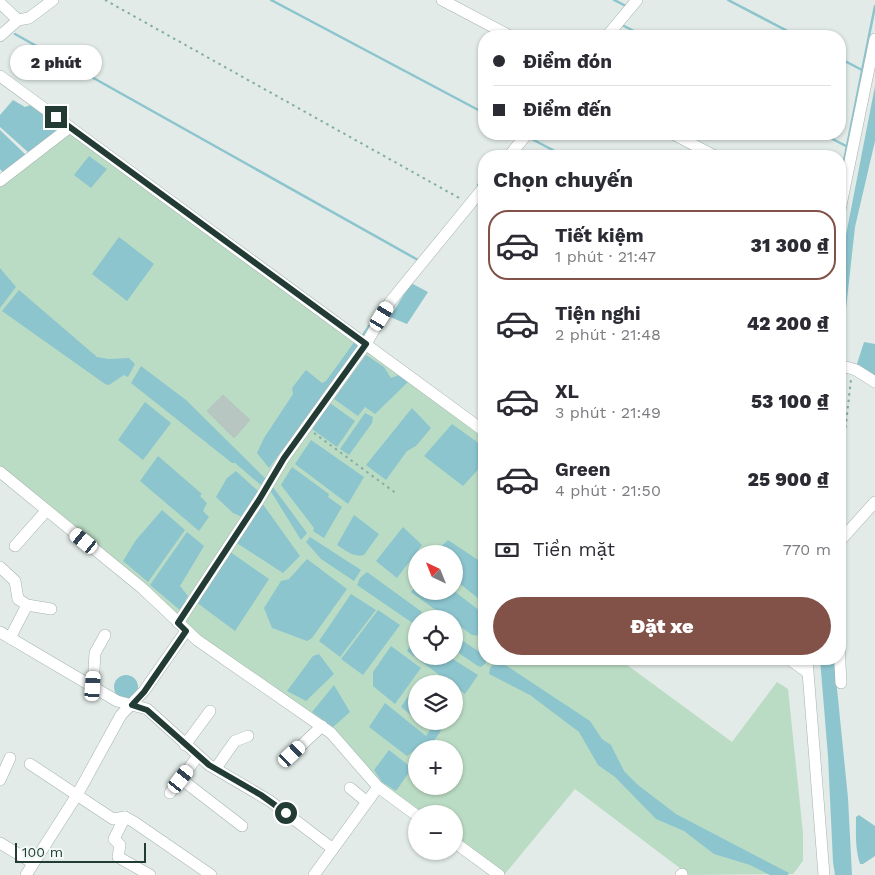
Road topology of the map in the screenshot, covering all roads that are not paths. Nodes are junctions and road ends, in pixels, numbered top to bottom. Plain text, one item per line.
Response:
1 (53, 0) edge
2 (442, 0) edge
3 (637, 0) edge
4 (0, 3) edge
5 (18, 20) junction
6 (499, 30) edge
7 (612, 30) edge
8 (0, 36) edge
9 (875, 39) edge
10 (0, 76) edge
11 (70, 127) junction
12 (522, 140) edge
13 (684, 140) edge
14 (514, 150) edge
15 (704, 150) edge
16 (0, 181) edge
17 (846, 181) edge
18 (478, 195) edge
19 (366, 344) junction
20 (846, 368) edge
21 (875, 382) edge
22 (478, 428) edge
23 (0, 472) edge
24 (875, 502) edge
25 (46, 511) junction
26 (846, 534) edge
27 (15, 546) dead end
28 (0, 567) edge
29 (27, 605) junction
30 (51, 609) dead end
31 (182, 627) junction
32 (3, 634) edge
33 (105, 635) dead end
34 (797, 665) edge
35 (806, 665) edge
36 (840, 665) edge
37 (807, 672) junction
38 (841, 683) dead end
39 (93, 686) junction
40 (132, 705) junction
41 (210, 711) dead end
42 (322, 726) junction
43 (248, 736) dead end
44 (185, 745) junction
45 (292, 754) dead end
46 (198, 756) junction
47 (10, 758) dead end
48 (30, 764) dead end
49 (216, 768) junction
50 (181, 779) junction
51 (0, 780) edge
52 (378, 787) junction
53 (350, 788) dead end
54 (170, 793) dead end
55 (77, 795) junction
56 (367, 802) junction
57 (408, 809) edge
58 (124, 817) junction
59 (242, 826) dead end
60 (0, 843) edge
61 (332, 849) junction
62 (463, 849) edge
63 (33, 863) junction
64 (203, 873) edge
65 (26, 875) edge
66 (150, 875) edge
67 (314, 875) edge
68 (499, 875) edge
69 (824, 875) edge

1 - 5 street
2 - 6 street
3 - 7 street
4 - 5 street
5 - 8 street
9 - 17 street
10 - 11 street
11 - 16 street
11 - 19 street
12 - 14 street
13 - 15 street
18 - 19 street
19 - 22 street
19 - 31 street
20 - 21 street
23 - 25 street
24 - 26 street
25 - 27 street
25 - 31 street
28 - 29 street
29 - 30 street
29 - 32 street
31 - 40 street
31 - 42 street
32 - 39 street
33 - 39 street
34 - 37 street
35 - 37 street
36 - 38 street
37 - 69 street
39 - 40 street
40 - 44 street
40 - 55 street
41 - 44 street
42 - 45 street
42 - 52 street
43 - 49 street
44 - 46 street
46 - 49 street
46 - 50 street
47 - 51 street
48 - 55 street
49 - 61 street
50 - 54 street
50 - 59 street
52 - 56 street
52 - 57 street
53 - 56 street
55 - 58 street
55 - 63 street
56 - 61 street
58 - 64 street
58 - 66 street
60 - 63 street
61 - 67 street
62 - 68 street
63 - 65 street

